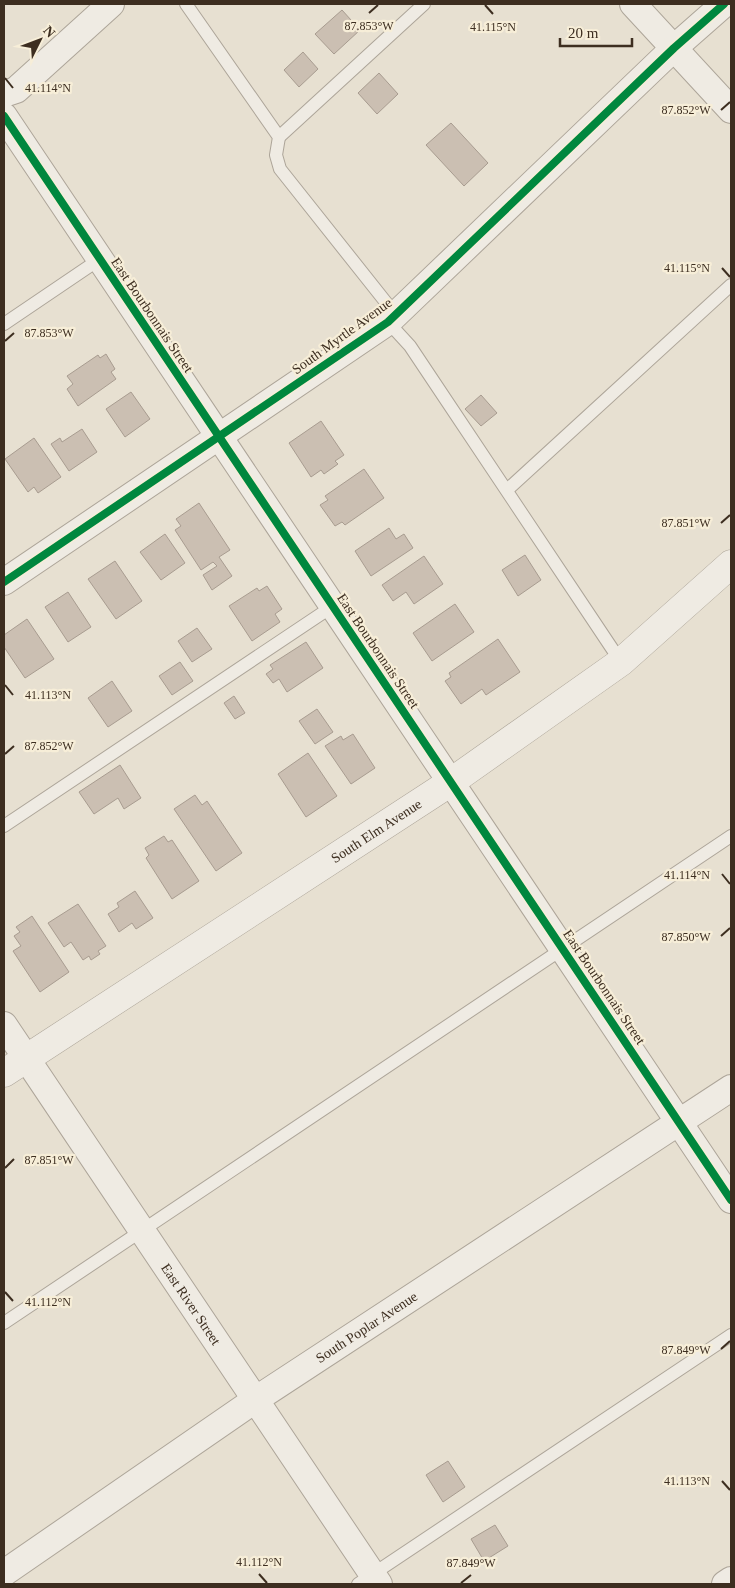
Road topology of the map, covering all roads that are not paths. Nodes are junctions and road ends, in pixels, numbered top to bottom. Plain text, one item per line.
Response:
1 (111, 4) edge
2 (186, 4) edge
3 (424, 4) edge
4 (633, 4) edge
5 (724, 4) edge
6 (674, 48) junction
7 (4, 94) edge
8 (731, 110) edge
9 (4, 116) edge
10 (279, 137) junction
11 (100, 259) junction
12 (731, 285) edge
13 (392, 318) junction
14 (4, 324) edge
15 (220, 437) junction
16 (507, 490) junction
17 (731, 564) edge
18 (4, 582) edge
19 (332, 606) junction
20 (622, 662) junction
21 (451, 782) junction
22 (4, 826) edge
23 (731, 836) edge
24 (563, 950) junction
25 (4, 1025) edge
26 (26, 1058) junction
27 (4, 1073) edge
28 (731, 1088) edge
29 (679, 1123) junction
30 (731, 1200) edge
31 (142, 1230) junction
32 (4, 1323) edge
33 (731, 1335) edge
34 (255, 1400) junction
35 (4, 1573) edge
36 (731, 1580) edge
37 (370, 1581) edge
38 (725, 1584) edge

1 - 7 street
2 - 10 lane
3 - 10 lane
4 - 6 street
5 - 6 street, South Myrtle Avenue
6 - 8 street
6 - 13 street, South Myrtle Avenue
9 - 11 street, East Bourbonnais Street
10 - 13 lane
11 - 14 lane
11 - 15 street, East Bourbonnais Street
12 - 16 lane
13 - 15 street, South Myrtle Avenue
13 - 16 lane
15 - 18 street, South Myrtle Avenue
15 - 19 street, East Bourbonnais Street
16 - 20 lane
17 - 20 street, South Elm Avenue
19 - 21 street, East Bourbonnais Street
19 - 22 lane
20 - 21 street, South Elm Avenue
21 - 24 street, East Bourbonnais Street
21 - 26 street, South Elm Avenue
23 - 24 lane
24 - 29 street, East Bourbonnais Street
24 - 31 lane
25 - 26 street, East River Street
26 - 27 street, South Elm Avenue
26 - 31 street, East River Street
28 - 29 street, South Poplar Avenue
29 - 30 street, East Bourbonnais Street
29 - 34 street, South Poplar Avenue
31 - 32 lane
31 - 34 street, East River Street
33 - 37 lane
34 - 35 street, South Poplar Avenue
34 - 37 street, East River Street
36 - 38 street

